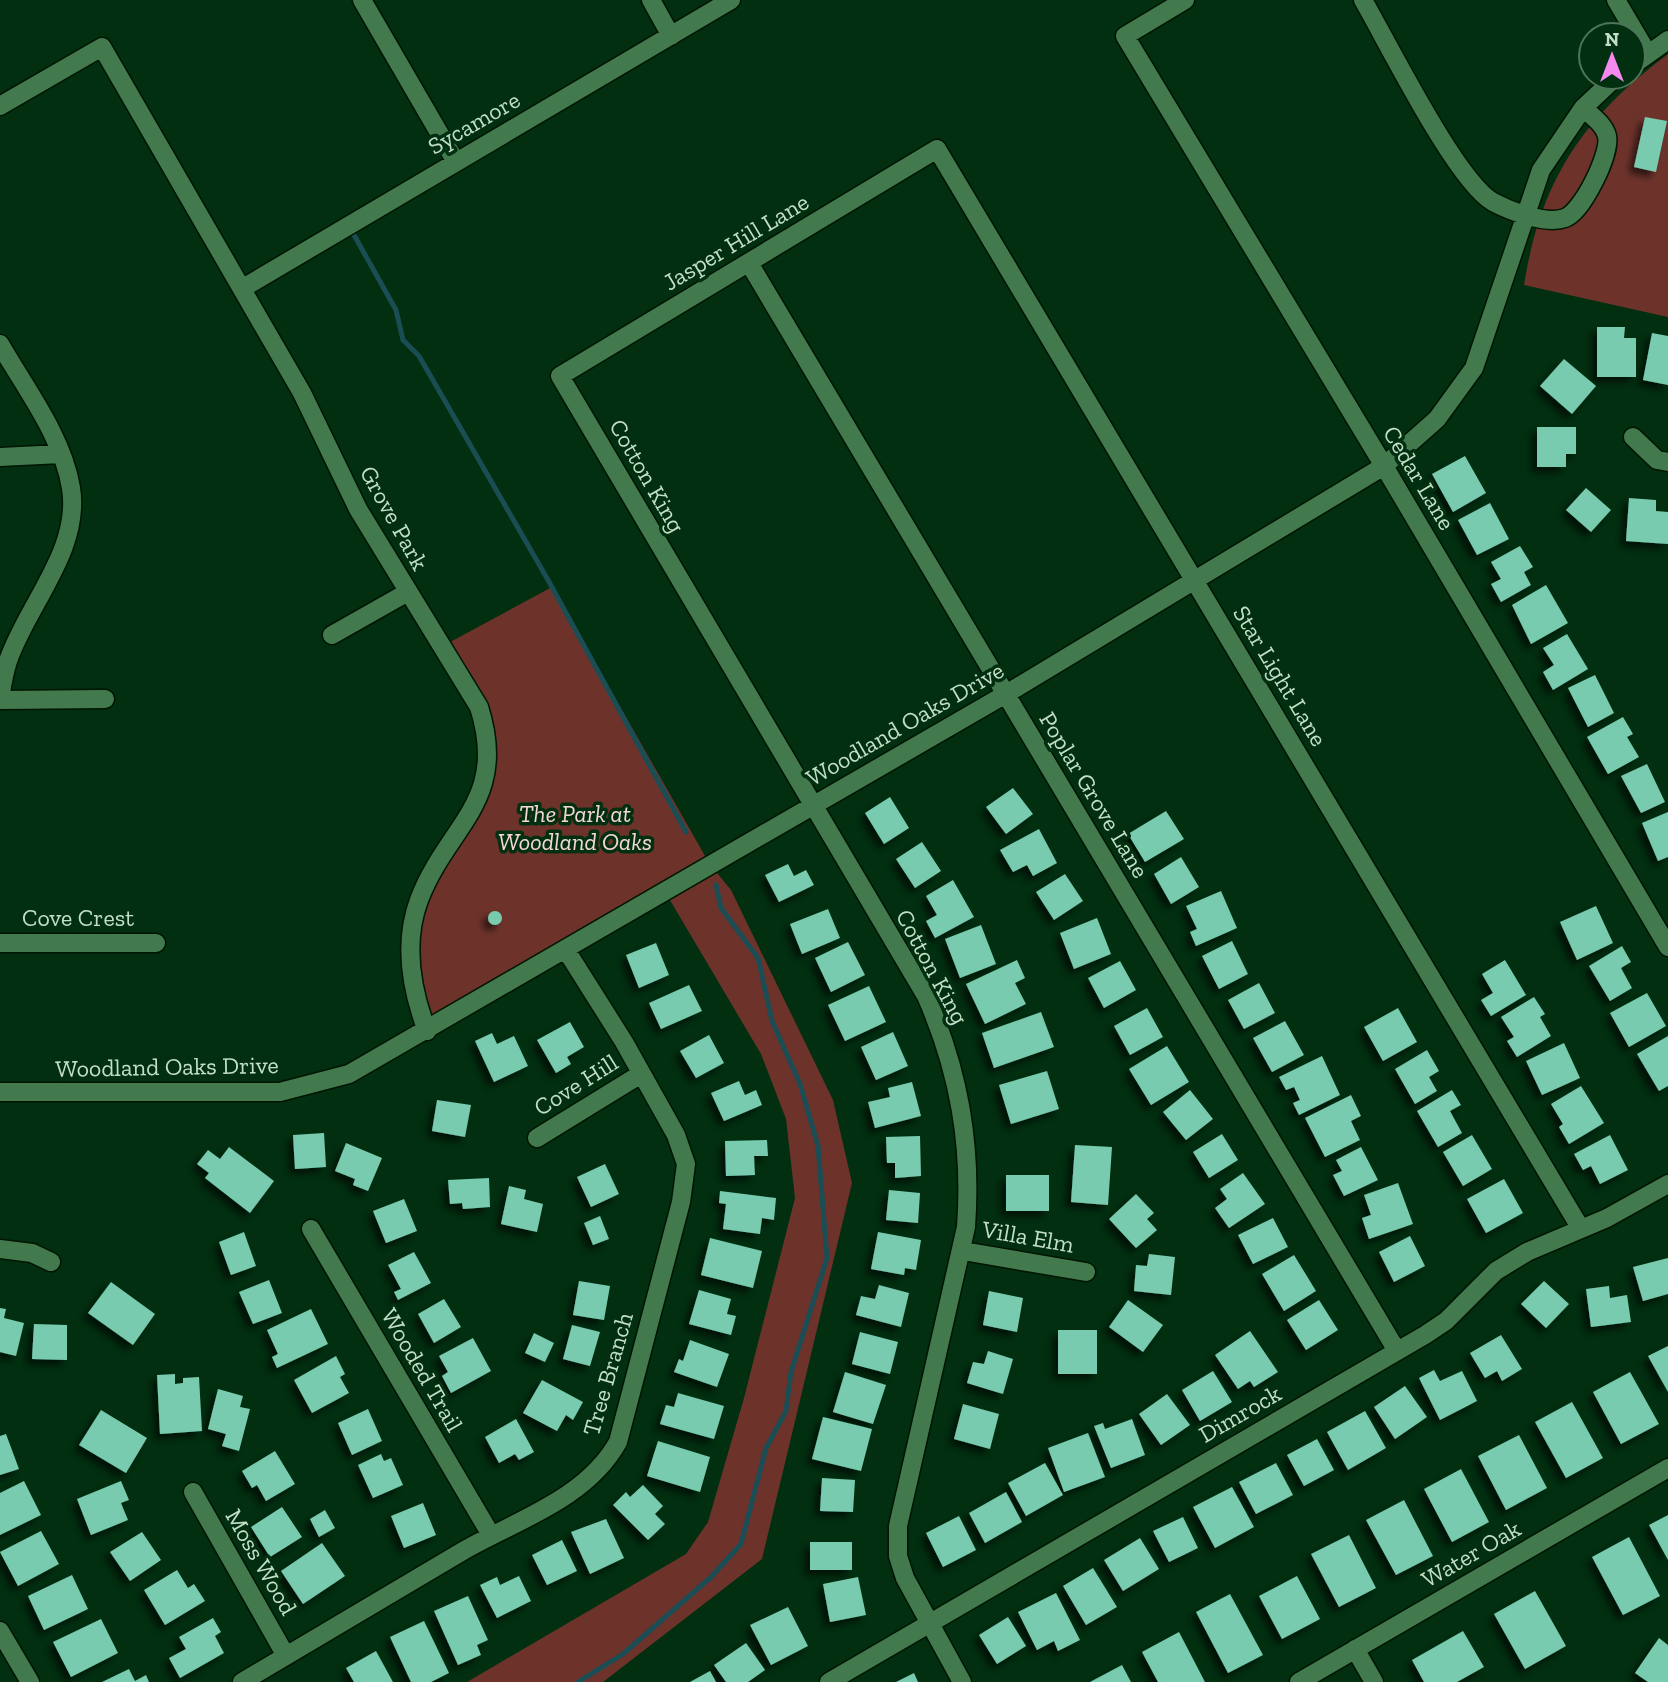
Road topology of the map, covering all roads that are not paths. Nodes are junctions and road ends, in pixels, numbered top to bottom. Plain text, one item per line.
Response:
1 (362, 0) edge
2 (651, 0) edge
3 (731, 0) edge
4 (1185, 0) edge
5 (1363, 0) edge
6 (1616, 0) edge
7 (1624, 21) edge
8 (671, 36) junction
9 (1668, 40) edge
10 (1647, 55) edge
11 (1601, 91) edge
12 (0, 106) edge
13 (1583, 107) junction
14 (937, 149) joint
15 (456, 162) junction
16 (1524, 214) junction
17 (749, 263) junction
18 (243, 288) junction
19 (0, 344) edge
20 (560, 376) joint
21 (1633, 437) dead end
22 (61, 454) junction
23 (0, 457) edge
24 (1668, 462) edge
25 (1384, 466) junction
26 (1195, 582) junction
27 (408, 593) junction
28 (332, 635) dead end
29 (1006, 694) junction
30 (0, 699) edge
31 (105, 699) dead end
32 (812, 806) junction
33 (0, 943) edge
34 (156, 943) dead end
35 (1668, 947) edge
36 (566, 950) junction
37 (427, 1031) junction
38 (640, 1074) junction
39 (0, 1092) edge
40 (537, 1138) dead end
41 (1668, 1184) edge
42 (311, 1229) dead end
43 (1581, 1229) junction
44 (0, 1249) edge
45 (963, 1251) junction
46 (51, 1262) dead end
47 (1086, 1272) dead end
48 (1397, 1351) junction
49 (1668, 1468) edge
50 (193, 1492) dead end
51 (491, 1535) junction
52 (930, 1623) junction
53 (0, 1631) edge
54 (1355, 1650) junction
55 (286, 1656) junction
56 (30, 1682) edge
57 (242, 1682) edge
58 (830, 1682) edge
59 (962, 1682) edge
60 (1299, 1682) edge
61 (1374, 1682) edge

1 - 15 street
2 - 8 street
3 - 8 street, Sycamore
4 - 25 street, Cedar Lane
5 - 16 street
6 - 7 street
8 - 15 street, Sycamore
9 - 10 street
11 - 13 street, Woodland Oaks Drive
12 - 18 street, Grove Park
13 - 16 street, Woodland Oaks Drive
13 - 16 street
14 - 17 street, Jasper Hill Lane
14 - 26 street, Star Light Lane
15 - 18 street, Sycamore
16 - 25 street, Woodland Oaks Drive
17 - 20 street, Jasper Hill Lane
17 - 29 street, Poplar Grove Lane
18 - 27 street, Grove Park
19 - 22 street
20 - 32 street, Cotton King
21 - 24 street
22 - 23 street
22 - 30 street
25 - 26 street, Woodland Oaks Drive
25 - 35 street, Cedar Lane
26 - 29 street, Woodland Oaks Drive
26 - 43 street, Star Light Lane
27 - 28 street
27 - 37 street, Grove Park
29 - 32 street, Woodland Oaks Drive
29 - 48 street, Poplar Grove Lane
30 - 31 street
32 - 36 street, Woodland Oaks Drive
32 - 45 street, Cotton King
33 - 34 street, Cove Crest
36 - 37 street, Woodland Oaks Drive
36 - 38 street, Tree Branch
37 - 39 street, Woodland Oaks Drive
38 - 40 street, Cove Hill
38 - 51 street, Tree Branch
41 - 43 street, Dimrock
42 - 51 street, Wooded Trail
43 - 48 street, Dimrock
44 - 46 street
45 - 47 street, Villa Elm
45 - 52 street, Cotton King
48 - 52 street, Dimrock
49 - 54 street, Water Oak
50 - 55 street, Moss Wood
51 - 55 street, Tree Branch
52 - 58 street, Dimrock
52 - 59 street, Cotton King
53 - 56 street
54 - 60 street, Water Oak
54 - 61 street
55 - 57 street, Tree Branch

